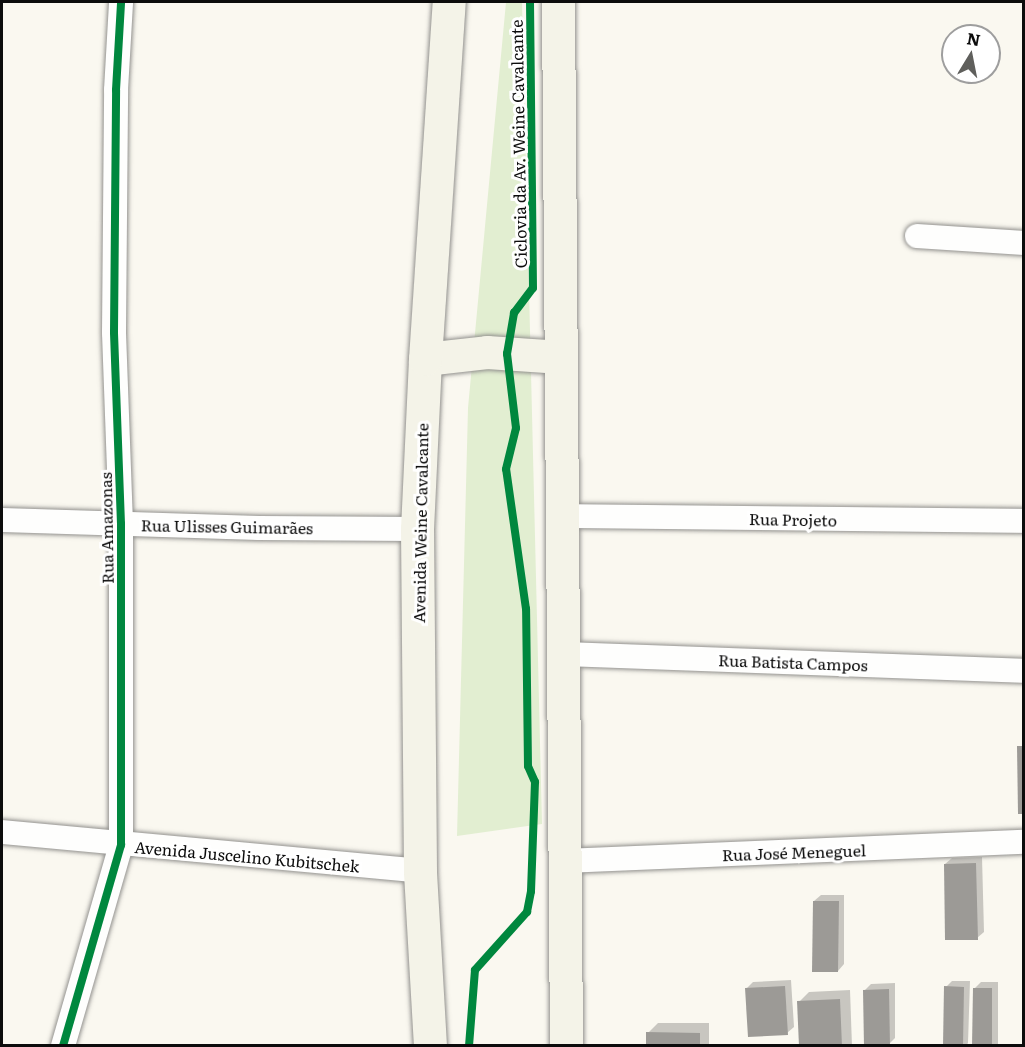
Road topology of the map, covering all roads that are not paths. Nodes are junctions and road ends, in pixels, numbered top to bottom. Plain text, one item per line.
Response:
1 (121, 2) edge
2 (449, 2) edge
3 (558, 2) edge
4 (917, 236) dead end
5 (1023, 243) edge
6 (561, 357) junction
7 (425, 359) junction
8 (562, 516) junction
9 (2, 520) edge
10 (1023, 521) edge
11 (121, 524) junction
12 (417, 529) junction
13 (563, 654) junction
14 (1023, 671) edge
15 (2, 832) edge
16 (1023, 842) edge
17 (121, 845) junction
18 (564, 861) junction
19 (420, 871) junction
20 (63, 1046) edge
21 (430, 1046) edge
22 (566, 1046) edge

1 - 11 street, Rua Amazonas
2 - 7 main road, Avenida Weine Cavalcante
3 - 6 main road
4 - 5 street
6 - 7 main road
6 - 8 main road
7 - 12 main road, Avenida Weine Cavalcante
8 - 10 street, Rua Projeto
8 - 13 main road
9 - 11 street, Rua Ulisses Guimarães
11 - 12 street, Rua Ulisses Guimarães
11 - 17 street, Rua Amazonas
12 - 19 main road, Avenida Weine Cavalcante
13 - 14 street, Rua Batista Campos
13 - 18 main road
15 - 17 street, Avenida Juscelino Kubitschek
16 - 18 street, Rua José Meneguel
17 - 19 street, Avenida Juscelino Kubitschek
17 - 20 street, Rua Amazonas
18 - 22 main road
19 - 21 main road, Avenida Weine Cavalcante

